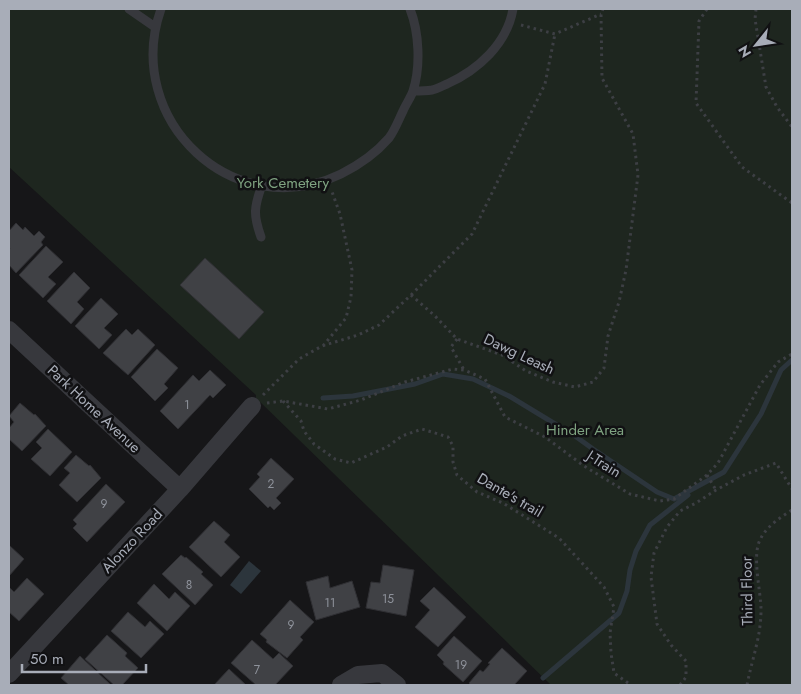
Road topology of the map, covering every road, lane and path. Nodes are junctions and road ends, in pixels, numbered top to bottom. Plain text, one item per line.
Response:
1 (129, 9) edge
2 (161, 9) edge
3 (410, 9) edge
4 (513, 9) edge
5 (603, 9) edge
6 (707, 9) edge
7 (756, 9) edge
8 (601, 14) junction
9 (511, 22) junction
10 (155, 27) junction
11 (555, 34) junction
12 (413, 91) junction
13 (792, 126) edge
14 (326, 181) junction
15 (262, 185) junction
16 (792, 203) edge
17 (260, 237) dead end
18 (410, 295) junction
19 (9, 330) edge
20 (457, 339) junction
21 (322, 346) junction
22 (792, 354) edge
23 (464, 370) junction
24 (252, 406) joint
25 (707, 475) junction
26 (792, 488) edge
27 (180, 489) junction
28 (716, 490) junction
29 (792, 510) edge
30 (9, 674) edge
31 (341, 685) edge
32 (397, 685) edge
33 (631, 685) edge
34 (680, 685) edge
35 (747, 685) edge

1 - 10 lane
2 - 10 lane
3 - 12 lane
4 - 9 lane
5 - 8 path, Dawg Leash
6 - 16 path
7 - 13 path
8 - 11 path
8 - 20 path, Dawg Leash
9 - 11 path
9 - 12 lane
10 - 15 lane
11 - 18 path
12 - 14 lane
14 - 15 lane
14 - 21 path
15 - 17 lane
18 - 20 path, Dawg Leash
18 - 21 path
19 - 27 street, Park Home Avenue
20 - 23 path
21 - 24 path
22 - 25 path, J-Train
23 - 25 path, J-Train
23 - 33 path, Dante's trail
24 - 27 street, Alonzo Road
25 - 28 path
26 - 28 path
27 - 30 street, Alonzo Road
28 - 34 path
29 - 35 path, Third Floor
31 - 32 street

